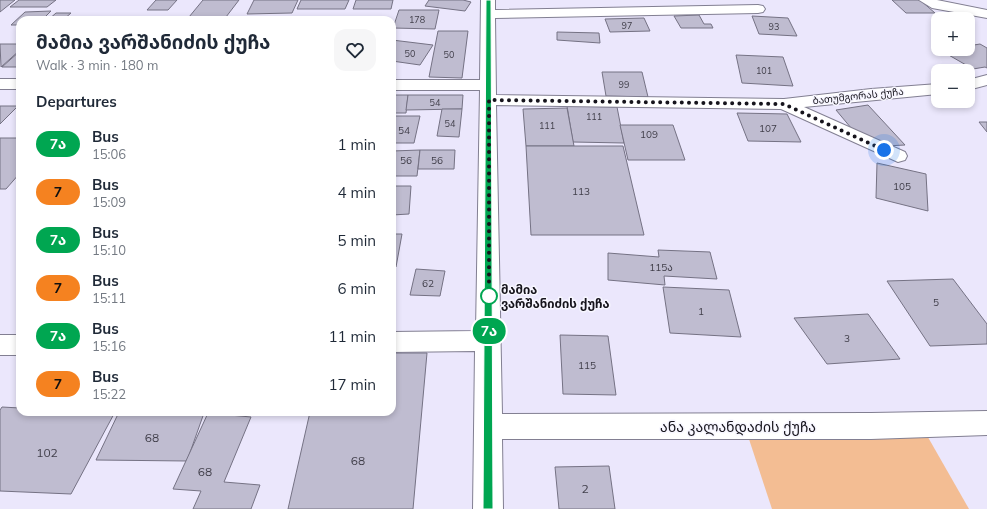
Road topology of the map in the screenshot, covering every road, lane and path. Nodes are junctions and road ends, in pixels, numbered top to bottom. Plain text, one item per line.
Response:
1 (631, 0) edge
2 (926, 0) edge
3 (489, 7) edge
4 (758, 9) dead end
5 (600, 13) junction
6 (987, 14) edge
7 (987, 80) edge
8 (975, 83) edge
9 (0, 84) edge
10 (16, 84) edge
11 (396, 85) edge
12 (931, 90) edge
13 (489, 93) junction
14 (784, 104) junction
15 (898, 156) dead end
16 (489, 341) junction
17 (396, 342) edge
18 (0, 345) edge
19 (16, 345) edge
20 (987, 423) edge
21 (488, 427) junction
22 (488, 509) edge

1 - 5 street
2 - 6 street
3 - 5 street
3 - 13 street
4 - 5 street
7 - 8 street
9 - 10 street
11 - 13 street, ბათუმგორას ქუჩა
12 - 14 street, ბათუმგორას ქუჩა
13 - 14 street, ბათუმგორას ქუჩა
13 - 16 street
14 - 15 street
16 - 17 street
16 - 21 street
18 - 19 street
20 - 21 street, ანა კალანდაძის ქუჩა
21 - 22 street

